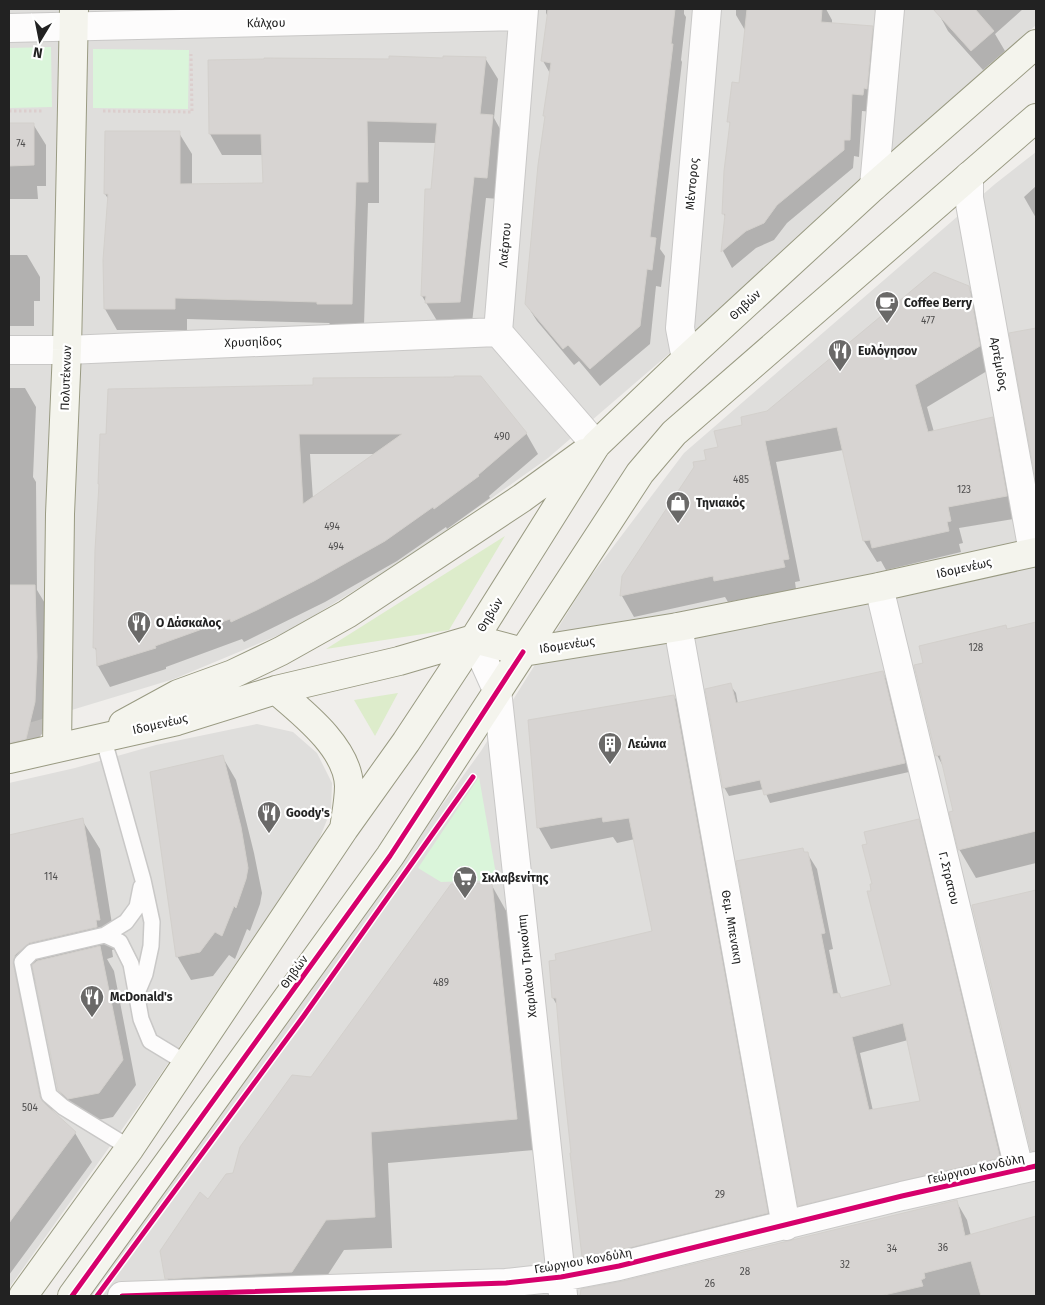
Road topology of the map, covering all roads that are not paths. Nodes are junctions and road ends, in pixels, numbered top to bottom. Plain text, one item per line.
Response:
1 (707, 9) edge
2 (890, 9) edge
3 (524, 12) edge
4 (74, 18) edge
5 (9, 28) edge
6 (1036, 44) edge
7 (1036, 118) edge
8 (969, 176) junction
9 (874, 186) junction
10 (498, 332) junction
11 (9, 350) edge
12 (67, 350) junction
13 (686, 359) junction
14 (596, 445) junction
15 (1035, 552) edge
16 (879, 587) junction
17 (678, 628) junction
18 (474, 640) junction
19 (523, 652) junction
20 (276, 690) junction
21 (497, 690) junction
22 (103, 737) junction
23 (57, 748) junction
24 (9, 759) edge
25 (344, 830) junction
26 (143, 880) junction
27 (105, 935) junction
28 (138, 993) junction
29 (188, 1064) junction
30 (130, 1148) junction
31 (1028, 1167) edge
32 (786, 1226) junction
33 (562, 1287) edge
34 (23, 1296) edge
35 (72, 1296) edge
36 (122, 1296) edge

1 - 13 street, Μέντορος
2 - 9 street
3 - 4 street, Κάλχου
3 - 10 street, Λαέρτου
4 - 5 street, Κάλχου
4 - 12 main road, Πολυτέκνων
6 - 9 main road, Θηβών
7 - 8 main road, Θηβών
8 - 15 street, Αρτέμιδος
8 - 19 main road, Θηβών
9 - 13 main road, Θηβών
10 - 12 street, Χρυσηίδος
10 - 14 street
11 - 12 street, Χρυσηίδος
12 - 23 main road, Πολυτέκνων
13 - 14 main road, Θηβών
14 - 18 main road, Θηβών
14 - 22 main road, Ιδομενέως
15 - 16 main road, Ιδομενέως
16 - 17 main road, Ιδομενέως
16 - 31 street, Γ. Στρατου
17 - 19 main road, Ιδομενέως
17 - 32 street, Θεμ. Μπενακη
18 - 19 main road, Ιδομενέως
18 - 20 main road, Ιδομενέως
18 - 21 street, Χαριλάου Τρικούπη
18 - 25 main road, Θηβών
19 - 21 main road, Θηβών
20 - 22 main road, Ιδομενέως
20 - 25 main road
21 - 33 street, Χαριλάου Τρικούπη
21 - 35 main road, Θηβών
22 - 23 main road, Ιδομενέως
22 - 26 lane
23 - 24 main road, Ιδομενέως
25 - 29 main road, Θηβών
26 - 27 lane
26 - 28 lane
27 - 28 lane
27 - 30 lane
28 - 29 lane
29 - 30 main road, Θηβών
30 - 34 main road, Θηβών
31 - 32 street, Γεώργιου Κονδύλη
32 - 33 street, Γεώργιου Κονδύλη
33 - 36 street, Γεώργιου Κονδύλη

